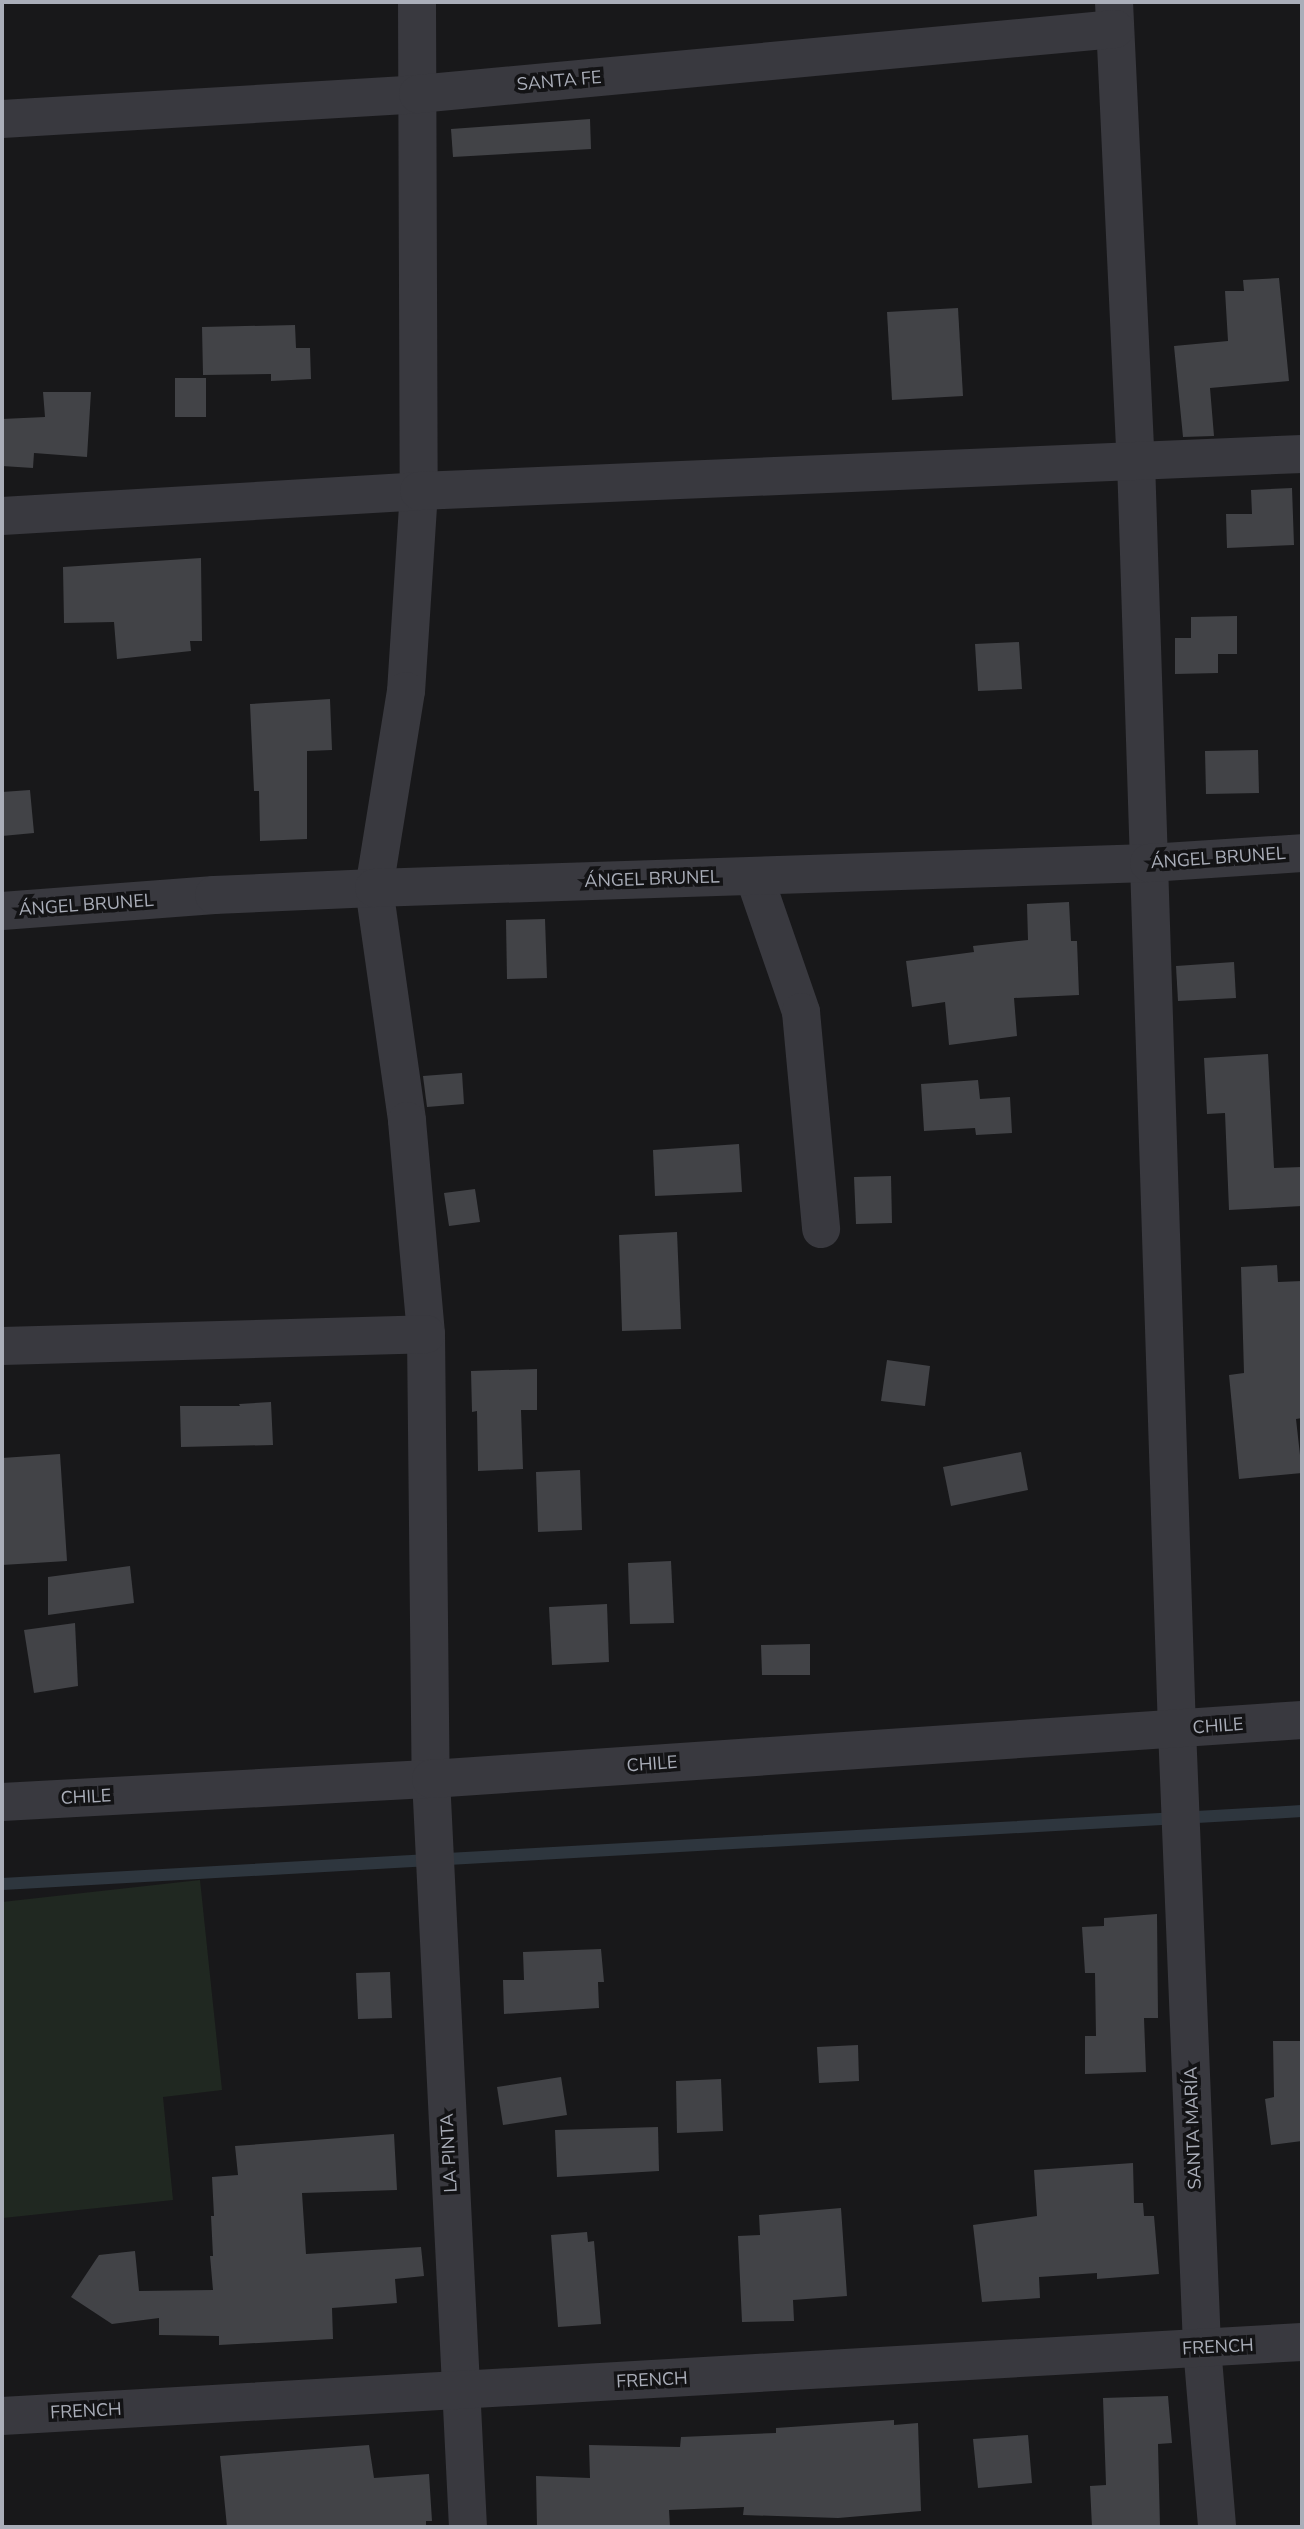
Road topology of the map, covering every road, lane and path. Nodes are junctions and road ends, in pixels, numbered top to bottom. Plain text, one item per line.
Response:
1 (417, 2) edge
2 (1114, 15) edge
3 (418, 94) junction
4 (2, 119) edge
5 (1302, 454) edge
6 (1136, 461) junction
7 (419, 491) junction
8 (2, 516) edge
9 (1302, 853) edge
10 (1149, 863) junction
11 (754, 876) junction
12 (374, 888) junction
13 (2, 911) edge
14 (821, 1229) dead end
15 (426, 1334) junction
16 (2, 1346) edge
17 (1302, 1720) edge
18 (1177, 1729) junction
19 (432, 1779) junction
20 (2, 1802) edge
21 (1302, 2342) edge
22 (1202, 2347) junction
23 (460, 2392) junction
24 (2, 2416) edge
25 (468, 2527) edge
26 (1217, 2527) edge

1 - 3 street, LA PINTA
2 - 3 street, SANTA FE
2 - 6 street, SANTA MARÍA
3 - 4 street, SANTA FE
3 - 7 street, LA PINTA
5 - 6 street
6 - 7 street
6 - 10 street, SANTA MARÍA
7 - 8 street
7 - 12 street, LA PINTA
9 - 10 street, ÁNGEL BRUNEL
10 - 11 street, ÁNGEL BRUNEL
10 - 18 street, SANTA MARÍA
11 - 12 street, ÁNGEL BRUNEL
11 - 14 street
12 - 13 street, ÁNGEL BRUNEL
12 - 15 street, LA PINTA
15 - 16 street
15 - 19 street, LA PINTA
17 - 18 street, CHILE
18 - 19 street, CHILE
18 - 22 street, SANTA MARÍA
19 - 20 street, CHILE
19 - 23 street, LA PINTA
21 - 22 street, FRENCH
22 - 23 street, FRENCH
22 - 26 street, SANTA MARÍA
23 - 24 street, FRENCH
23 - 25 street, LA PINTA

